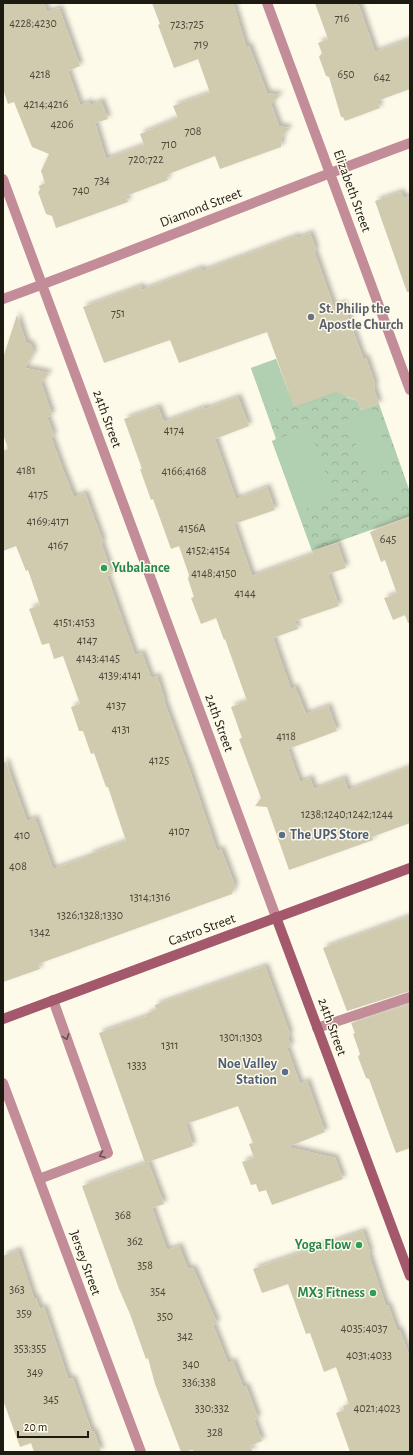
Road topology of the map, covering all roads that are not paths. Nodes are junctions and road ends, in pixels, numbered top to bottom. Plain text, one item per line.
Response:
1 (267, 3) edge
2 (410, 142) edge
3 (330, 172) junction
4 (3, 179) edge
5 (42, 285) junction
6 (3, 299) edge
7 (410, 390) edge
8 (410, 868) edge
9 (276, 917) junction
10 (410, 997) edge
11 (53, 1000) junction
12 (3, 1019) edge
13 (317, 1028) junction
14 (3, 1083) edge
15 (39, 1179) junction
16 (410, 1276) edge
17 (141, 1452) edge

1 - 3 street, Elizabeth Street
2 - 3 street, Diamond Street
3 - 5 street, Diamond Street
3 - 7 street, Elizabeth Street
4 - 5 street, 24th Street
5 - 6 street, Diamond Street
5 - 9 street, 24th Street
8 - 9 street, Castro Street
9 - 11 street, Castro Street
9 - 13 street, 24th Street
10 - 13 street
11 - 12 street, Castro Street
11 -> 15 street
13 - 16 street, 24th Street
14 - 15 street, Jersey Street
15 - 17 street, Jersey Street

